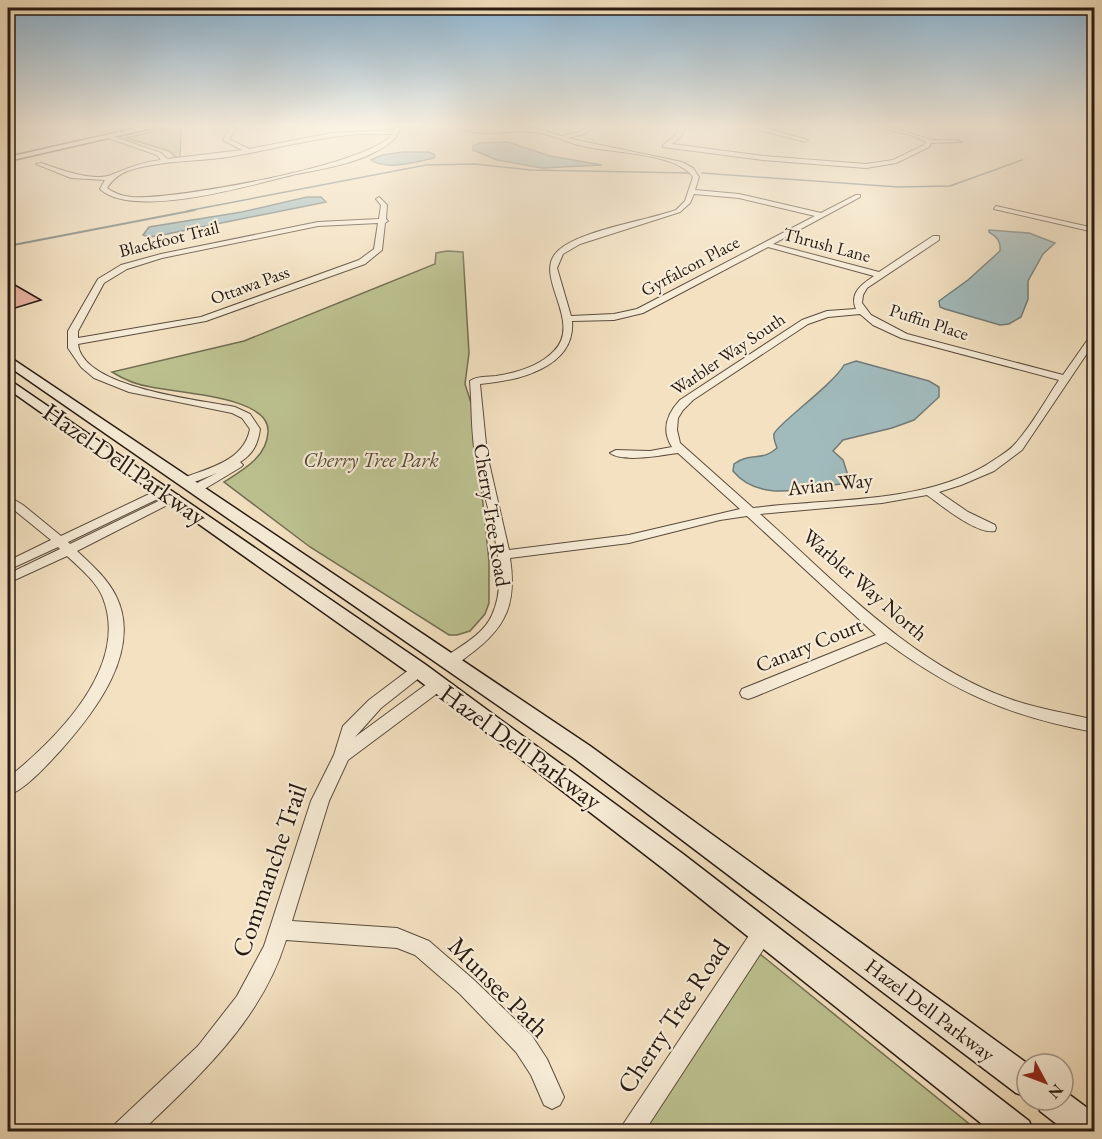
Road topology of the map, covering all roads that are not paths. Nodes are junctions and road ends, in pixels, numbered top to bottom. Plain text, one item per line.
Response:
1 (108, 179) edge
2 (264, 179) edge
3 (695, 179) edge
4 (691, 192) junction
5 (858, 196) dead end
6 (379, 199) dead end
7 (996, 208) dead end
8 (822, 215) junction
9 (384, 221) junction
10 (1095, 230) edge
11 (936, 238) dead end
12 (766, 244) junction
13 (880, 275) junction
14 (862, 311) junction
15 (567, 319) junction
16 (1095, 337) edge
17 (72, 342) junction
18 (8, 360) edge
19 (1066, 379) junction
20 (8, 383) edge
21 (679, 449) junction
22 (616, 453) dead end
23 (192, 484) junction
24 (931, 492) junction
25 (169, 495) junction
26 (8, 500) edge
27 (750, 512) junction
28 (990, 528) dead end
29 (63, 546) junction
30 (503, 555) junction
31 (8, 566) edge
32 (8, 579) edge
33 (887, 636) junction
34 (450, 661) junction
35 (428, 678) junction
36 (748, 693) dead end
37 (1095, 726) edge
38 (342, 754) junction
39 (8, 788) edge
40 (281, 930) junction
41 (763, 932) junction
42 (1015, 1073) edge
43 (552, 1097) dead end
44 (1068, 1112) edge
45 (123, 1131) edge
46 (630, 1131) edge
47 (1018, 1131) edge
48 (1094, 1131) edge

1 - 2 street
3 - 4 street
4 - 8 street
4 - 15 street
5 - 8 street, Gyrfalcon Place
6 - 9 street, Ottawa Pass
7 - 10 street
8 - 12 street, Gyrfalcon Place
9 - 17 street, Ottawa Pass
9 - 17 street, Blackfoot Trail
11 - 13 street, Puffin Place
12 - 13 street, Thrush Lane
12 - 15 street, Gyrfalcon Place
13 - 14 street, Puffin Place
14 - 19 street, Puffin Place
14 - 21 street, Warbler Way South
15 - 30 street, Cherry Tree Road
16 - 19 street, Avian Way
17 - 23 street
18 - 23 main road, Hazel Dell Parkway
19 - 24 street, Avian Way
20 - 25 main road, Hazel Dell Parkway
21 - 22 street
21 - 27 street
23 - 34 main road, Hazel Dell Parkway
24 - 27 street, Avian Way
24 - 28 street
25 - 29 street
25 - 35 main road, Hazel Dell Parkway
26 - 29 street
27 - 30 street, Avian Way
27 - 33 street, Warbler Way North
29 - 31 street
29 - 32 street
29 - 39 street
30 - 34 street, Cherry Tree Road
33 - 36 street, Canary Court
33 - 37 street, Warbler Way North
34 - 42 main road, Hazel Dell Parkway
35 - 38 street
35 - 38 street, Commanche Trail
35 - 41 main road, Hazel Dell Parkway
38 - 40 street, Commanche Trail
40 - 43 street, Munsee Path
40 - 45 street, Commanche Trail
41 - 46 street, Cherry Tree Road
41 - 47 main road, Hazel Dell Parkway
44 - 48 main road

